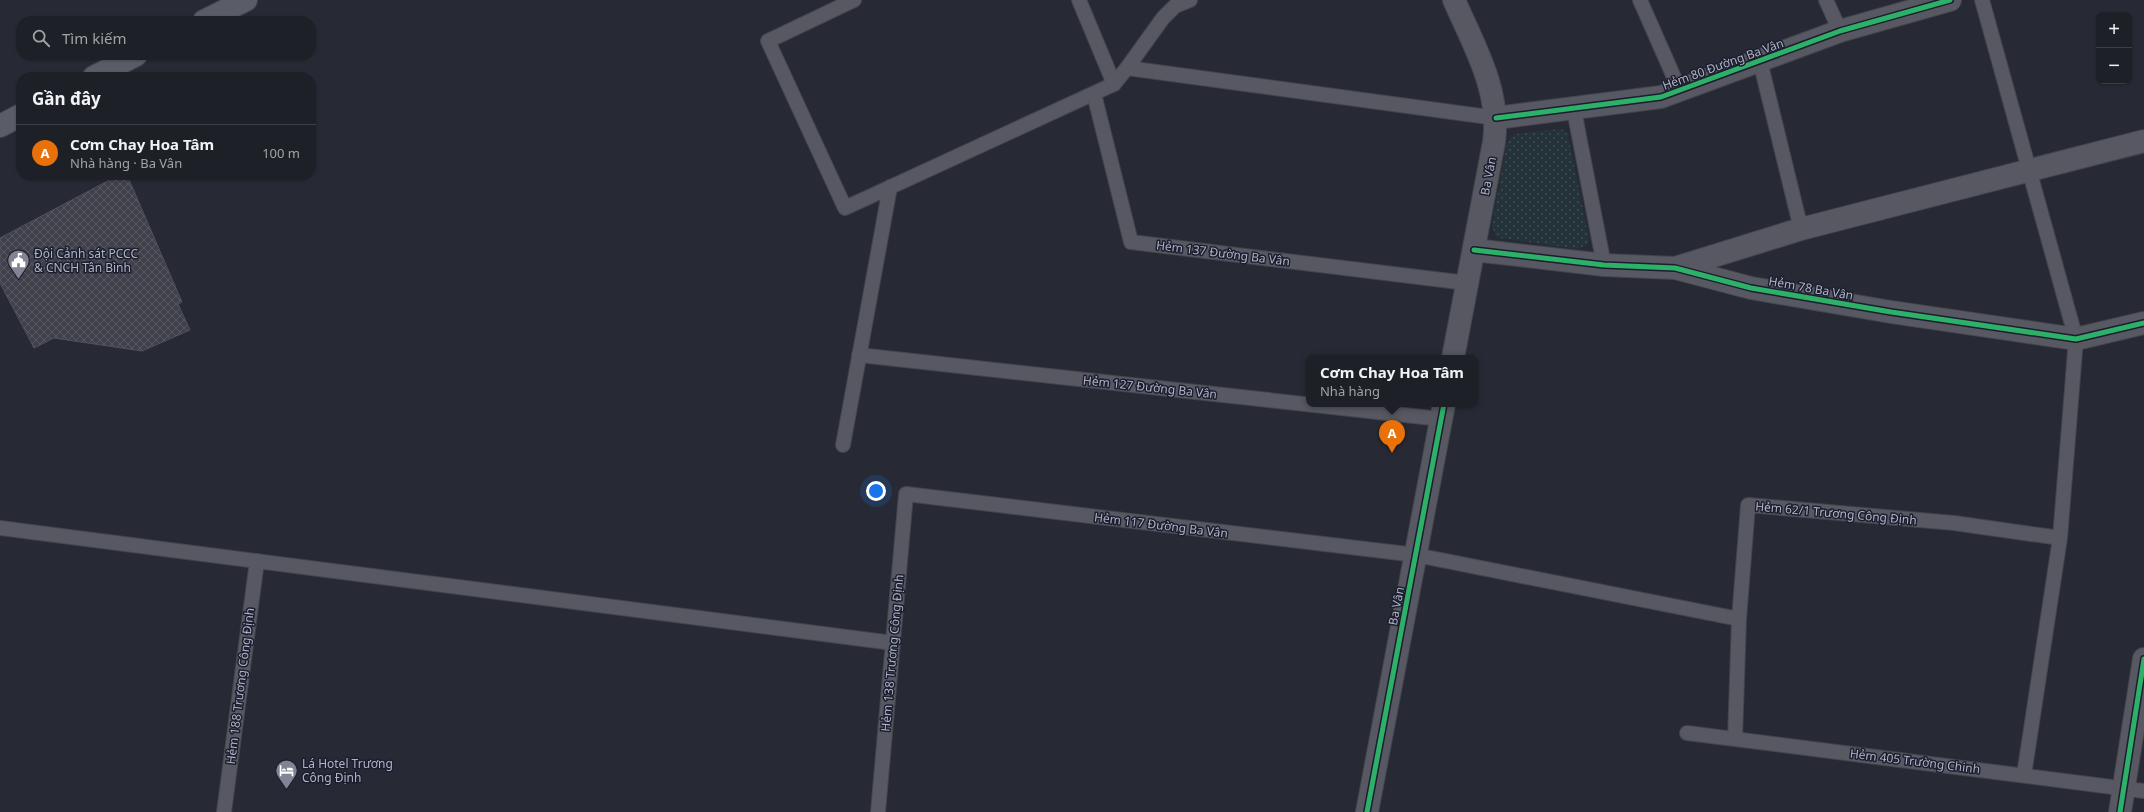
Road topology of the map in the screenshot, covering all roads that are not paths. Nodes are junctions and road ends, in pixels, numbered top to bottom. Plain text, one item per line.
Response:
1 (246, 0) edge
2 (854, 0) edge
3 (1079, 0) edge
4 (1190, 0) edge
5 (1454, 0) edge
6 (1640, 0) edge
7 (1826, 0) edge
8 (1950, 0) edge
9 (1982, 0) edge
10 (214, 16) edge
11 (1840, 31) junction
12 (126, 60) edge
13 (1760, 61) junction
14 (1126, 68) junction
15 (104, 72) edge
16 (1114, 84) junction
17 (1680, 91) junction
18 (1094, 94) junction
19 (1574, 110) junction
20 (16, 118) edge
21 (1496, 118) junction
22 (0, 126) edge
23 (2144, 141) edge
24 (2028, 169) junction
25 (890, 187) junction
26 (1801, 229) junction
27 (1474, 250) junction
28 (1604, 265) junction
29 (1676, 268) junction
30 (1467, 282) junction
31 (2144, 323) edge
32 (2076, 339) junction
33 (859, 355) junction
34 (1454, 355) edge
35 (1306, 399) edge
36 (1392, 407) edge
37 (1443, 412) edge
38 (843, 445) dead end
39 (906, 494) joint
40 (0, 528) edge
41 (2060, 538) junction
42 (1416, 555) junction
43 (257, 561) junction
44 (1739, 619) junction
45 (894, 643) junction
46 (2144, 659) edge
47 (1687, 733) dead end
48 (1735, 739) junction
49 (2024, 775) junction
50 (2134, 789) edge
51 (224, 812) edge
52 (878, 812) edge
53 (1367, 812) edge
54 (2120, 812) edge

1 - 10 main road
2 - 25 lane
3 - 16 lane
4 - 14 lane
5 - 21 street, Ba Vân
6 - 17 lane
7 - 11 lane
8 - 11 street, Hẻm 80 Đường Ba Vân
9 - 24 lane
11 - 13 street, Hẻm 80 Đường Ba Vân
12 - 15 main road
13 - 17 street, Hẻm 80 Đường Ba Vân
13 - 26 lane
14 - 16 lane
14 - 21 lane
16 - 18 lane
17 - 19 street, Hẻm 80 Đường Ba Vân
18 - 25 lane
18 - 30 lane, Hẻm 137 Đường Ba Vân
19 - 21 street, Hẻm 80 Đường Ba Vân
19 - 28 lane
20 - 22 main road
21 - 27 street, Ba Vân
23 - 24 street
24 - 26 street
24 - 32 lane
25 - 33 lane
26 - 29 street
27 - 28 street, Hẻm 78 Ba Vân
27 - 30 street, Ba Vân
28 - 29 street, Hẻm 78 Ba Vân
29 - 32 street, Hẻm 78 Ba Vân
30 - 34 street, Ba Vân
31 - 32 street, Hẻm 78 Ba Vân
32 - 41 lane
33 - 35 lane, Hẻm 127 Đường Ba Vân
33 - 38 lane
36 - 37 lane, Hẻm 127 Đường Ba Vân
37 - 42 street, Ba Vân
39 - 42 lane, Hẻm 117 Đường Ba Vân
39 - 45 lane, Hẻm 138 Trương Công Định
40 - 43 lane
41 - 44 lane, Hẻm 62/1 Trương Công Định
41 - 49 lane
42 - 44 lane, Hẻm 117 Đường Ba Vân
42 - 53 street, Ba Vân
43 - 45 lane
43 - 51 lane, Hẻm 188 Trương Công Định
44 - 48 lane, Hẻm 62/1 Trương Công Định
45 - 52 lane, Hẻm 138 Trương Công Định
46 - 50 street
47 - 48 lane, Hẻm 405 Trường Chinh
48 - 49 lane, Hẻm 405 Trường Chinh
49 - 50 lane, Hẻm 405 Trường Chinh
50 - 54 street

